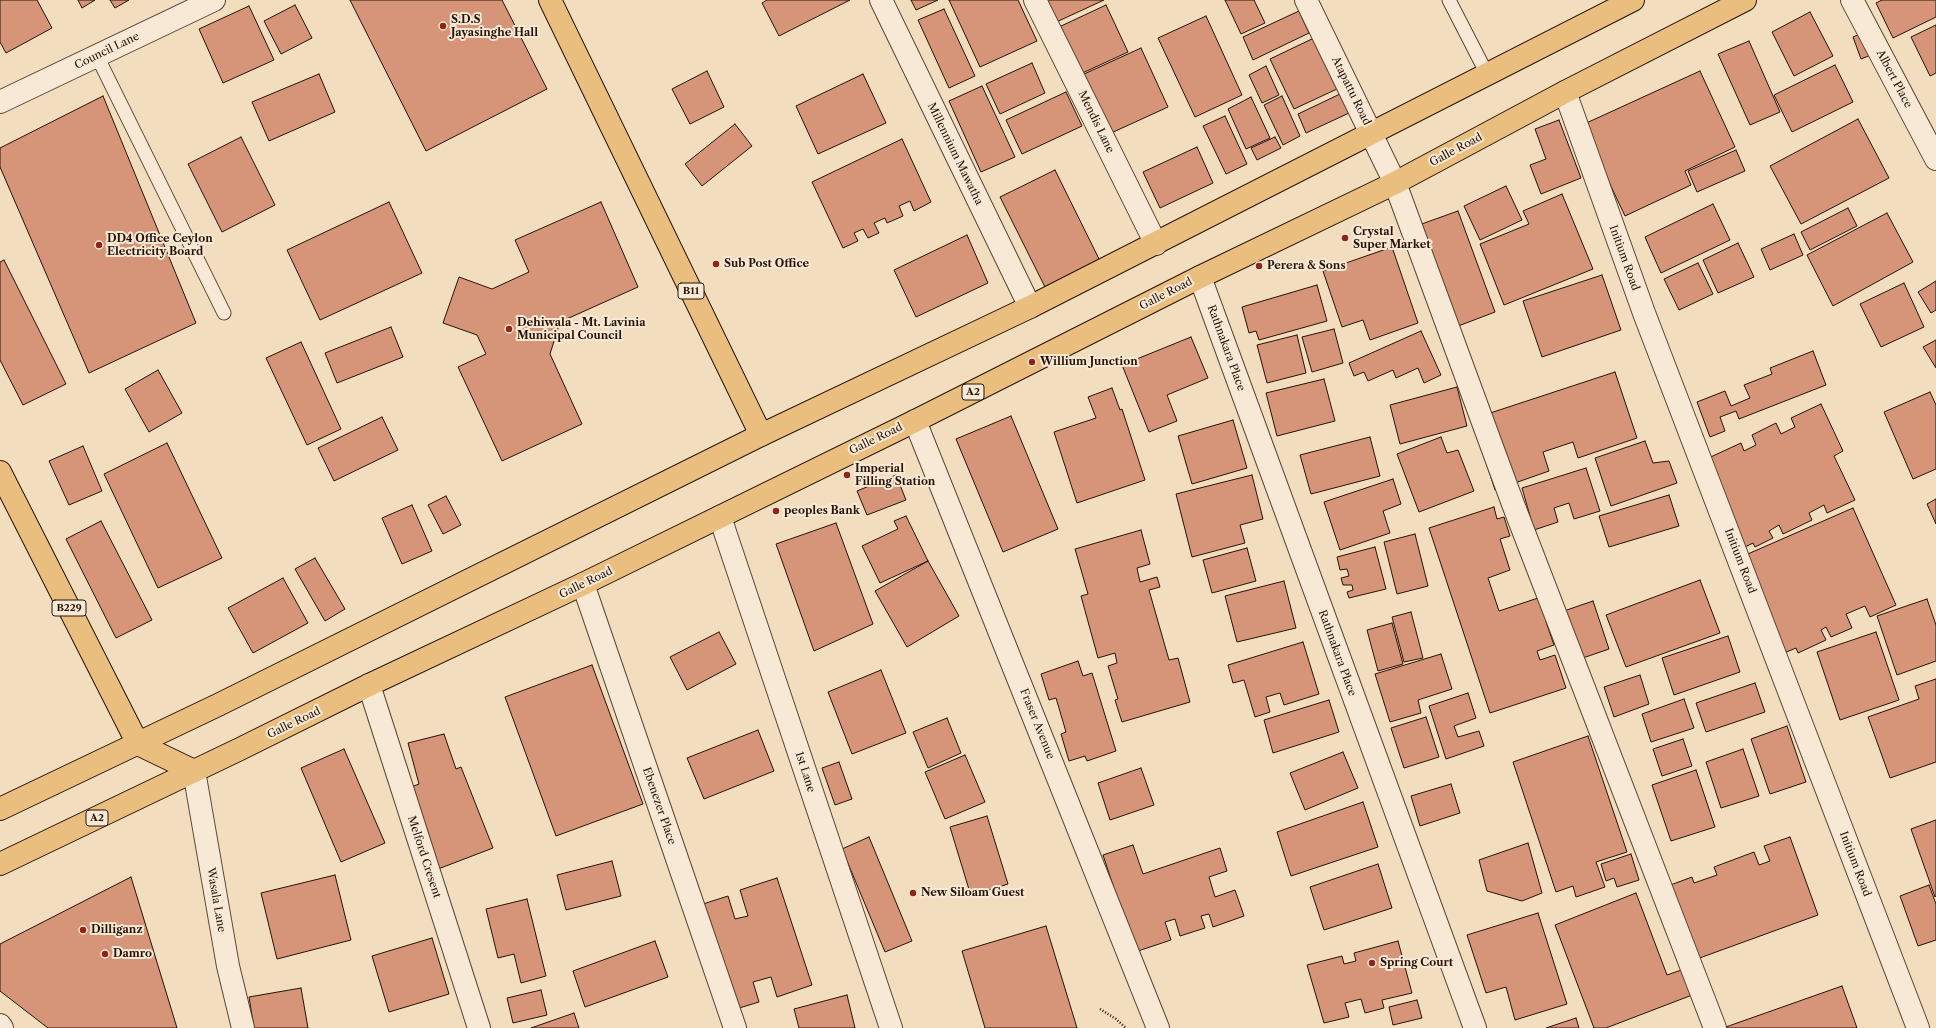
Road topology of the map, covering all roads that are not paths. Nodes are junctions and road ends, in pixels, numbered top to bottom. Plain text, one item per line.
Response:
1 (214, 0) edge
2 (550, 0) edge
3 (881, 0) edge
4 (1035, 0) edge
5 (1306, 0) edge
6 (1449, 0) edge
7 (1633, 0) edge
8 (1745, 0) edge
9 (1852, 0) edge
10 (97, 56) junction
11 (1487, 74) junction
12 (1565, 92) junction
13 (0, 102) edge
14 (1372, 133) junction
15 (1936, 159) edge
16 (1395, 183) junction
17 (1156, 244) junction
18 (1200, 277) junction
19 (1030, 307) junction
20 (224, 313) dead end
21 (915, 421) junction
22 (761, 435) junction
23 (0, 472) edge
24 (720, 517) junction
25 (584, 584) junction
26 (369, 685) junction
27 (138, 744) junction
28 (194, 772) junction
29 (0, 809) edge
30 (0, 864) edge
31 (0, 1025) edge
32 (2, 1028) edge
33 (243, 1028) edge
34 (479, 1028) edge
35 (735, 1028) edge
36 (891, 1028) edge
37 (1158, 1028) edge
38 (1475, 1028) edge
39 (1715, 1028) edge
40 (1918, 1028) edge

1 - 10 street, Council Lane
2 - 22 main road, B11
3 - 19 street, Millennium Mawatha
4 - 17 street, Mendis Lane
5 - 14 street, Atapattu Road
6 - 11 lane
7 - 11 main road
8 - 12 main road, Galle Road / A2
9 - 15 street, Albert Place
10 - 13 street, Council Lane
10 - 20 lane
11 - 14 main road
12 - 16 main road, Galle Road / A2
12 - 40 street, Initium Road
14 - 16 street, Atapattu Road
14 - 17 main road
16 - 18 main road, Galle Road / A2
16 - 39 street, Atapattu Road
17 - 19 main road
18 - 21 main road, Galle Road / A2
18 - 38 street, Rathnakara Place
19 - 22 main road
21 - 24 main road, Galle Road / A2
21 - 37 street, Fraser Avenue
22 - 27 main road
23 - 27 main road, B229
24 - 25 main road, Galle Road / A2
24 - 36 street, 1st Lane
25 - 26 main road, Galle Road / A2
25 - 35 street, Ebenezer Place
26 - 28 main road, Galle Road / A2
26 - 34 street, Melford Cresent
27 - 28 main road
27 - 29 main road
28 - 30 main road, Galle Road / A2
28 - 33 street, Wasala Lane
31 - 32 street

